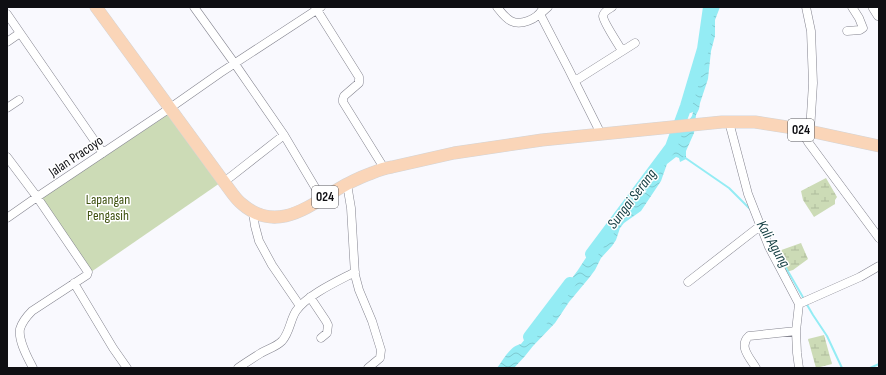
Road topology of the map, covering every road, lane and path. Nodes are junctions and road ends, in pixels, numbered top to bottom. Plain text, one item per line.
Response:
1 (96, 7) edge
2 (194, 7) edge
3 (497, 7) edge
4 (548, 7) edge
5 (612, 7) edge
6 (806, 7) edge
7 (852, 7) edge
8 (874, 7) edge
9 (318, 8) edge
10 (541, 10) edge
11 (7, 14) edge
12 (879, 15) edge
13 (846, 31) dead end
14 (20, 33) junction
15 (7, 42) edge
16 (635, 43) dead end
17 (622, 51) junction
18 (235, 64) junction
19 (575, 81) junction
20 (19, 100) dead end
21 (7, 108) edge
22 (170, 108) junction
23 (725, 122) junction
24 (805, 130) junction
25 (601, 134) junction
26 (284, 135) junction
27 (879, 146) edge
28 (103, 153) junction
29 (7, 157) edge
30 (384, 168) junction
31 (224, 182) junction
32 (347, 184) junction
33 (37, 197) junction
34 (322, 199) junction
35 (254, 213) junction
36 (7, 218) edge
37 (759, 224) junction
38 (879, 238) edge
39 (879, 266) edge
40 (355, 272) junction
41 (688, 282) dead end
42 (74, 284) junction
43 (310, 298) junction
44 (800, 303) junction
45 (300, 306) junction
46 (796, 331) junction
47 (321, 338) dead end
48 (33, 368) edge
49 (127, 368) edge
50 (238, 368) edge
51 (368, 368) edge
52 (756, 368) edge
53 (799, 368) edge

1 - 22 main road, 024
2 - 18 street
3 - 10 street
4 - 10 street
5 - 17 street
6 - 24 street
7 - 13 street
8 - 12 street
9 - 18 street, Jalan Pracoyo
9 - 30 street
10 - 19 street
11 - 14 street
14 - 15 street
14 - 28 street
16 - 17 street
17 - 19 street
18 - 22 street, Jalan Pracoyo
18 - 26 street
19 - 25 street
20 - 21 street
22 - 28 street, Jalan Pracoyo
22 - 31 main road, 024
23 - 24 main road, 024
23 - 25 main road, 024
23 - 37 street
24 - 27 main road, 024
24 - 38 street
25 - 30 main road, 024
26 - 31 street
26 - 34 street
28 - 33 street, Jalan Pracoyo
29 - 33 street
30 - 32 main road, 024
31 - 35 main road, 024
32 - 34 main road, 024
32 - 40 street
33 - 36 street, Jalan Pracoyo
33 - 42 street
34 - 35 main road, 024
35 - 45 street
37 - 41 street
37 - 44 street
39 - 44 street
40 - 43 street
40 - 51 street
42 - 48 street
42 - 49 street
43 - 45 street
43 - 47 street
44 - 46 street
45 - 50 street
46 - 52 street
46 - 53 street

